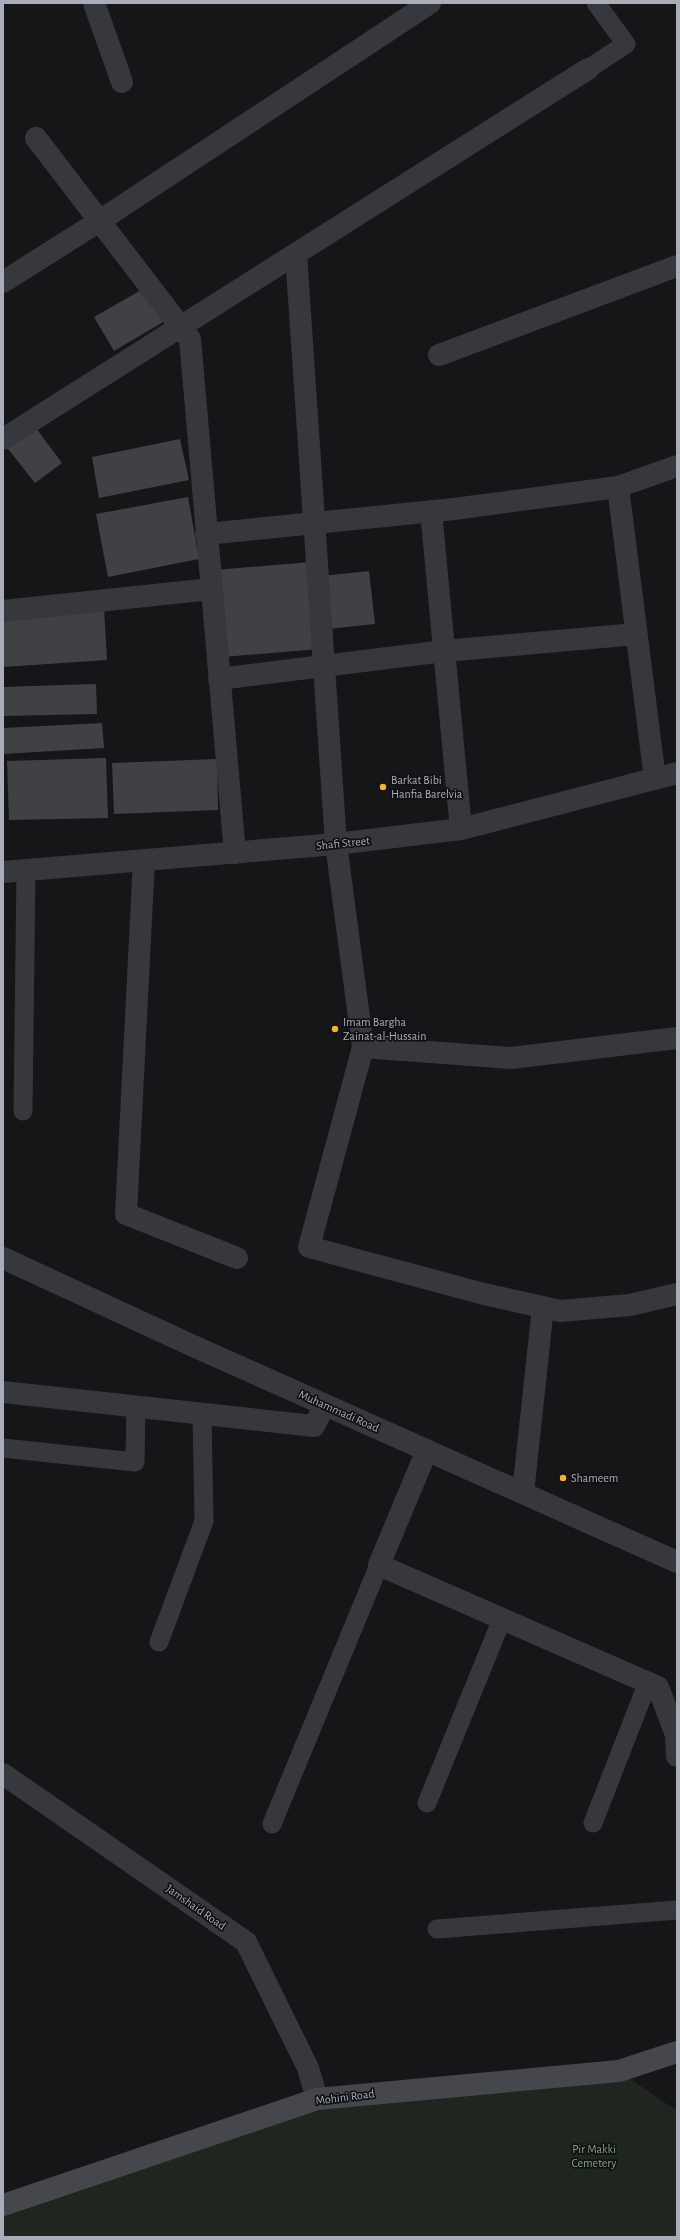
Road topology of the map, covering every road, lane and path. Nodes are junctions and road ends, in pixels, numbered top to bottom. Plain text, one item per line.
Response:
1 (94, 3) edge
2 (430, 3) edge
3 (596, 3) edge
4 (588, 69) joint
5 (122, 82) dead end
6 (36, 138) dead end
7 (101, 220) junction
8 (296, 254) junction
9 (677, 266) edge
10 (3, 282) edge
11 (180, 326) junction
12 (439, 355) dead end
13 (3, 439) edge
14 (677, 466) edge
15 (618, 487) junction
16 (431, 511) junction
17 (314, 523) junction
18 (206, 534) junction
19 (211, 589) junction
20 (3, 611) edge
21 (636, 634) junction
22 (444, 651) junction
23 (324, 666) junction
24 (219, 679) junction
25 (677, 773) edge
26 (655, 779) junction
27 (461, 829) junction
28 (336, 844) junction
29 (235, 853) junction
30 (144, 860) junction
31 (26, 871) junction
32 (3, 872) edge
33 (677, 1038) edge
34 (364, 1047) junction
35 (23, 1111) dead end
36 (3, 1258) edge
37 (237, 1258) dead end
38 (677, 1294) edge
39 (543, 1307) junction
40 (3, 1392) edge
41 (325, 1405) junction
42 (136, 1406) junction
43 (202, 1414) junction
44 (3, 1448) edge
45 (427, 1450) junction
46 (523, 1493) junction
47 (677, 1562) edge
48 (379, 1565) junction
49 (502, 1619) junction
50 (159, 1642) dead end
51 (648, 1682) junction
52 (677, 1756) edge
53 (3, 1774) edge
54 (427, 1803) dead end
55 (593, 1823) dead end
56 (272, 1824) dead end
57 (677, 1910) edge
58 (437, 1929) dead end
59 (677, 2052) edge
60 (317, 2099) junction
61 (3, 2205) edge

1 - 5 street
2 - 7 street
3 - 4 lane
4 - 8 street
6 - 7 street
7 - 10 street
7 - 11 street
8 - 11 street
8 - 17 street
9 - 12 street
11 - 13 street
11 - 18 street
14 - 15 street
15 - 16 street
15 - 21 street
16 - 17 street
16 - 22 street
17 - 18 street
17 - 23 street
18 - 19 street
19 - 20 street
19 - 24 street
21 - 22 street
21 - 26 street
22 - 23 street
22 - 27 street
23 - 24 street
23 - 28 street
24 - 29 street
25 - 26 street, Shafi Street
26 - 27 street, Shafi Street
27 - 28 street, Shafi Street
28 - 29 street, Shafi Street
28 - 34 street
29 - 30 street, Shafi Street
30 - 31 street, Shafi Street
30 - 37 street
31 - 32 street, Shafi Street
31 - 35 lane
33 - 34 street
34 - 39 street
36 - 41 street, Muhammadi Road
38 - 39 street
39 - 46 street
40 - 42 street
41 - 43 street
41 - 45 street, Muhammadi Road
42 - 43 street
42 - 44 lane
43 - 50 lane
45 - 46 street, Muhammadi Road
45 - 48 street
46 - 47 street, Muhammadi Road
48 - 49 street
48 - 56 lane
49 - 51 street
49 - 54 lane
51 - 52 street
51 - 55 lane
53 - 60 street, Jamshaid Road
57 - 58 lane
59 - 60 main road, Mohini Road
60 - 61 main road, Mohini Road

